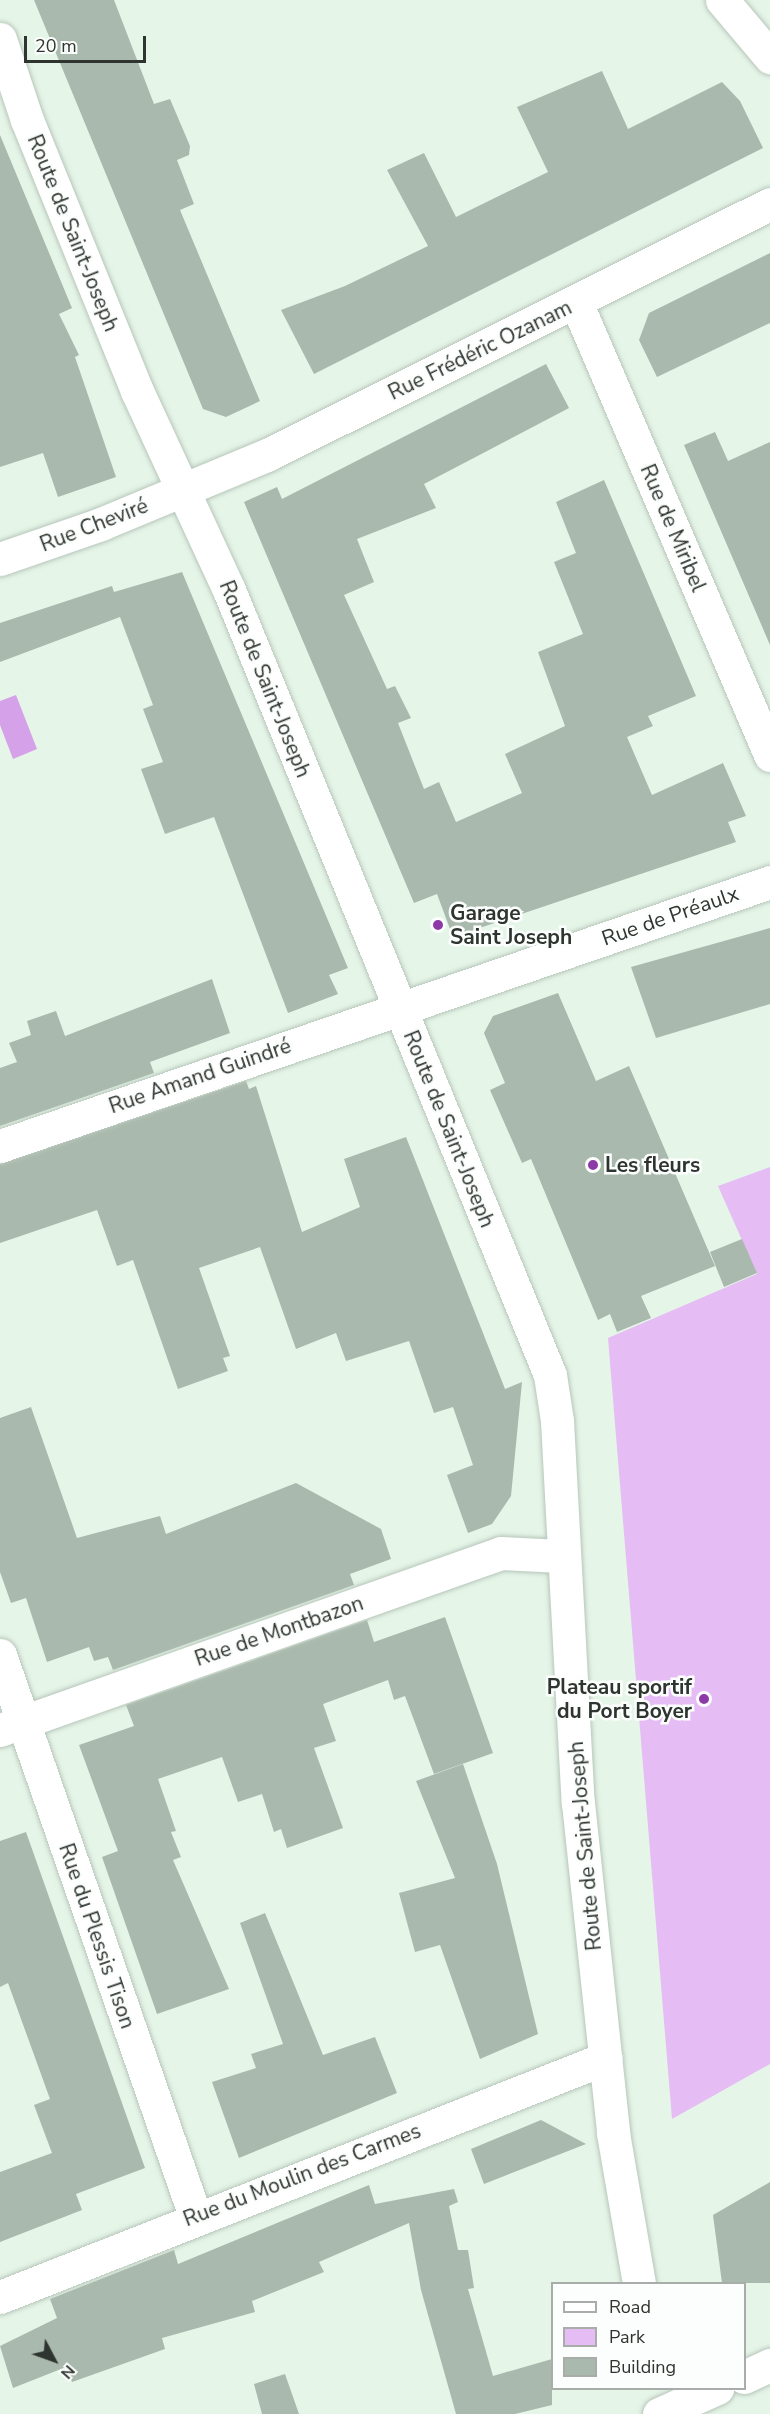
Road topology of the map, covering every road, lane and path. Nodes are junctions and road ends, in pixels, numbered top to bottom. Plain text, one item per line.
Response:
1 (722, 0) edge
2 (0, 39) edge
3 (770, 57) edge
4 (770, 204) edge
5 (576, 302) junction
6 (186, 489) junction
7 (0, 559) edge
8 (770, 755) edge
9 (770, 882) edge
10 (401, 1008) junction
11 (0, 1146) edge
12 (561, 1556) junction
13 (0, 1655) edge
14 (12, 1726) edge
15 (606, 2058) junction
16 (195, 2216) junction
17 (639, 2282) edge
18 (0, 2296) edge
19 (770, 2366) edge
20 (746, 2376) edge
21 (654, 2390) edge
22 (712, 2390) edge
23 (658, 2414) edge

1 - 3 street
2 - 6 street, Route de Saint-Joseph
4 - 5 street, Rue Frédéric Ozanam
5 - 6 street, Rue Frédéric Ozanam
5 - 8 street, Rue de Miribel
6 - 7 street, Rue Cheviré
6 - 10 street, Route de Saint-Joseph
9 - 10 street, Rue de Préaulx
10 - 11 street, Rue Amand Guindré
10 - 12 street, Route de Saint-Joseph
12 - 14 street, Rue de Montbazon
12 - 15 street, Route de Saint-Joseph
13 - 14 street, Rue du Plessis Tison
14 - 16 street, Rue du Plessis Tison
15 - 16 street, Rue du Moulin des Carmes
15 - 17 street, Route de Saint-Joseph
16 - 18 street, Rue du Moulin des Carmes
19 - 20 street
21 - 23 street
22 - 23 street

